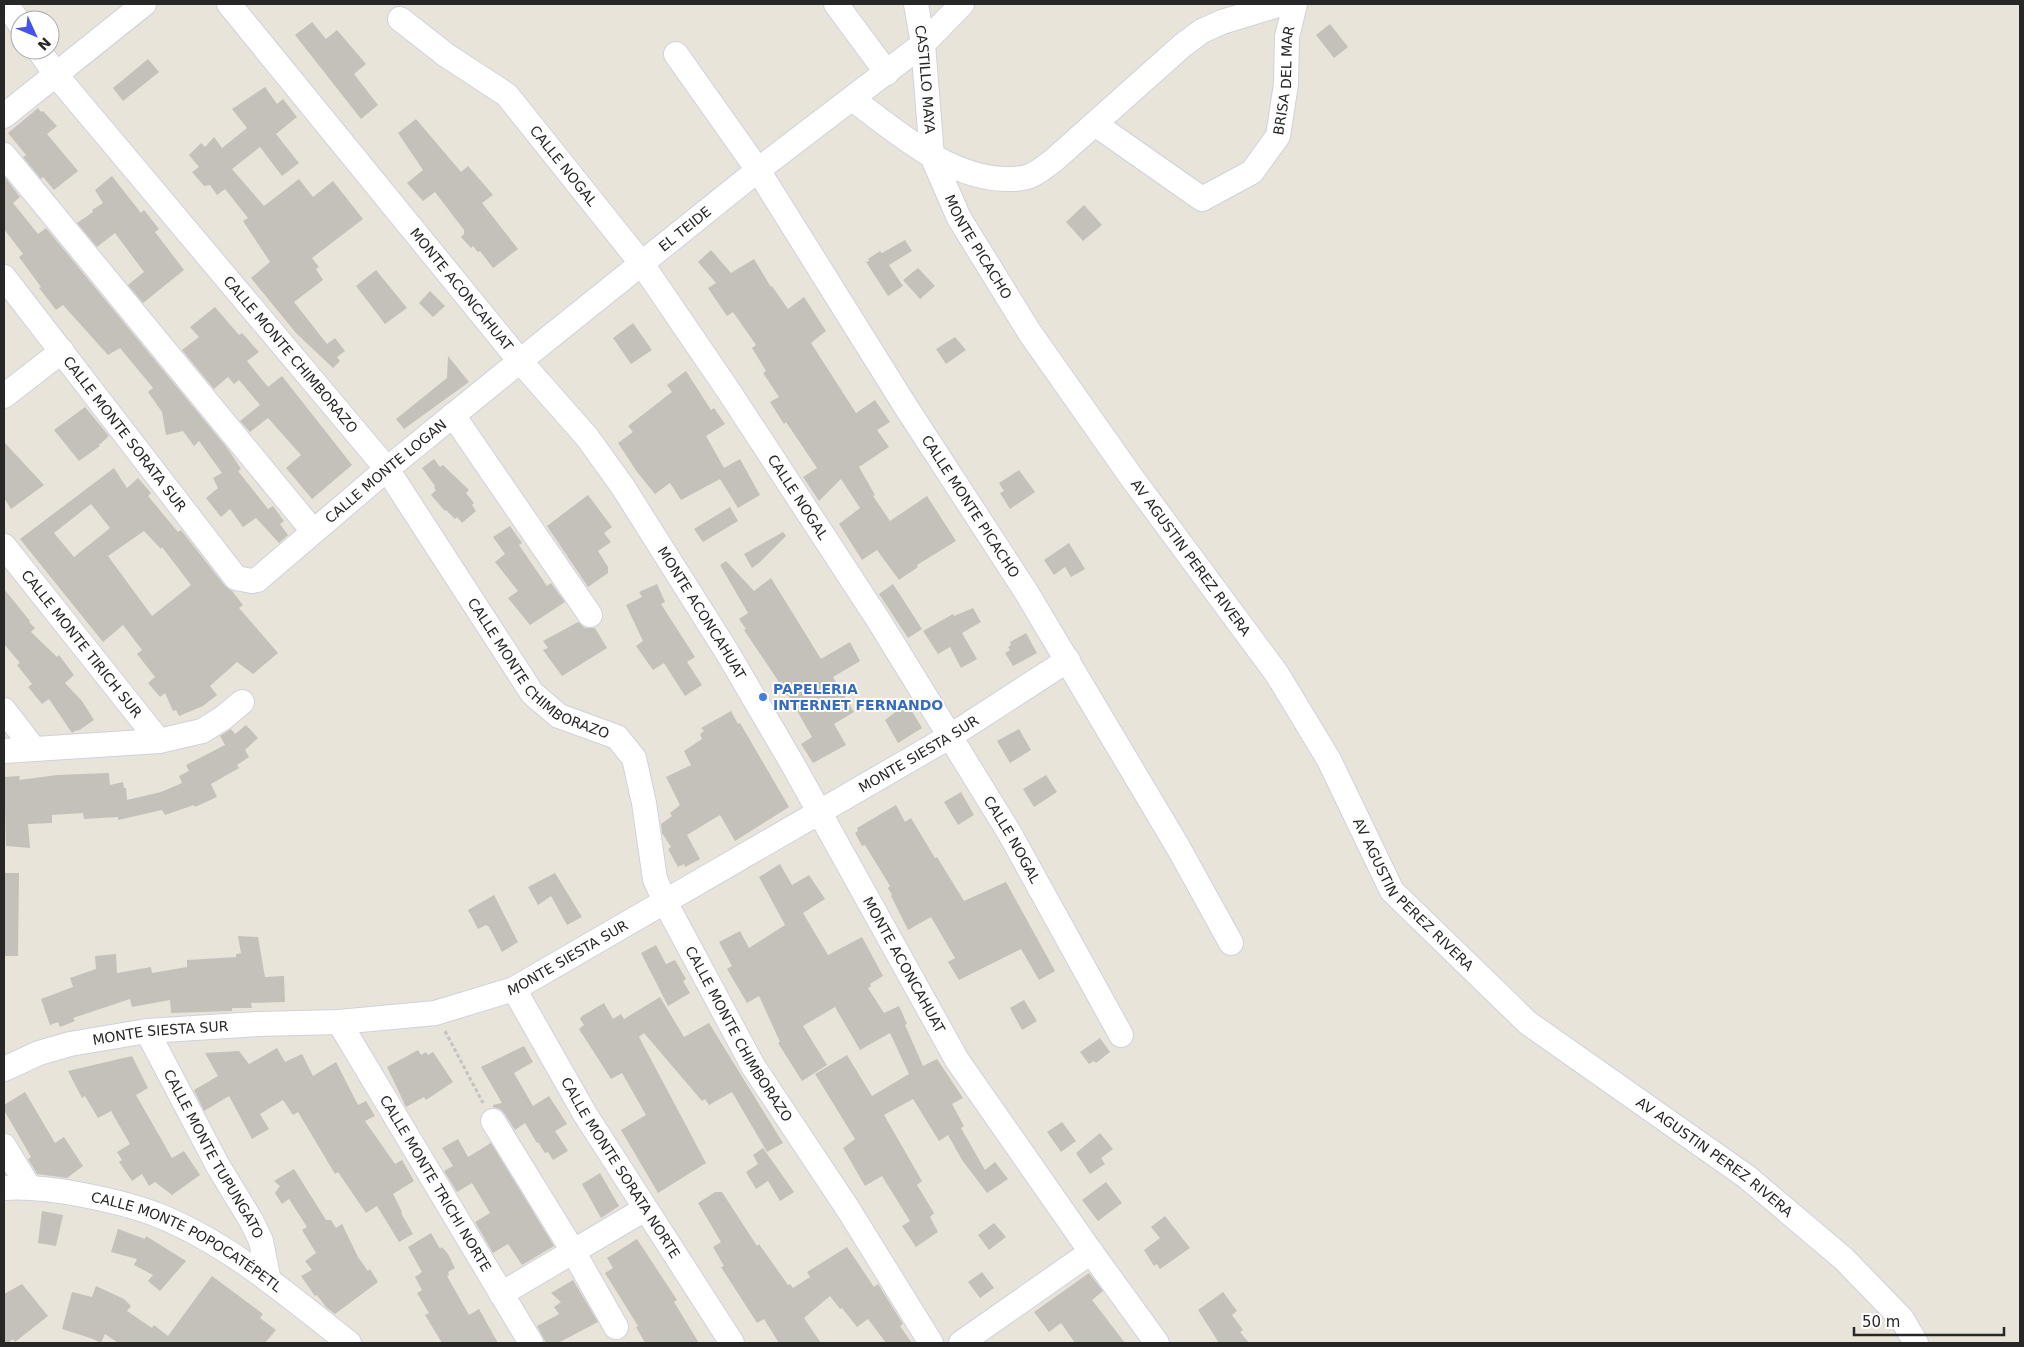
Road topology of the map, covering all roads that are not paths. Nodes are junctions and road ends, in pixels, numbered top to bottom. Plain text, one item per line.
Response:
1 (144, 4) edge
2 (229, 4) edge
3 (836, 4) edge
4 (916, 4) edge
5 (962, 4) edge
6 (1281, 4) edge
7 (1295, 4) edge
8 (1249, 9) edge
9 (400, 19) dead end
10 (923, 44) junction
11 (676, 54) dead end
12 (46, 60) edge
13 (887, 72) junction
14 (56, 75) junction
15 (852, 99) junction
16 (4, 116) edge
17 (1095, 124) junction
18 (4, 155) edge
19 (932, 156) junction
20 (758, 170) junction
21 (642, 264) junction
22 (4, 277) edge
23 (1030, 333) joint
24 (62, 351) junction
25 (520, 361) junction
26 (4, 396) edge
27 (453, 415) junction
28 (387, 469) junction
29 (313, 531) junction
30 (4, 546) edge
31 (252, 581) joint
32 (590, 615) dead end
33 (1068, 660) junction
34 (242, 702) dead end
35 (4, 710) edge
36 (949, 737) junction
37 (159, 742) junction
38 (34, 749) junction
39 (4, 751) edge
40 (821, 813) junction
41 (665, 902) junction
42 (1231, 943) dead end
43 (514, 989) junction
44 (340, 1022) junction
45 (147, 1031) junction
46 (1121, 1035) dead end
47 (4, 1069) edge
48 (493, 1121) road end
49 (4, 1146) edge
50 (28, 1186) junction
51 (4, 1188) edge
52 (645, 1209) junction
53 (573, 1251) junction
54 (1090, 1252) junction
55 (269, 1281) junction
56 (501, 1294) junction
57 (616, 1327) dead end
58 (350, 1343) edge
59 (531, 1343) edge
60 (732, 1343) edge
61 (931, 1343) edge
62 (961, 1343) edge
63 (1157, 1343) edge
64 (1916, 1343) edge

1 - 14 street
2 - 25 street, MONTE ACONCAHUAT
3 - 13 street
4 - 10 street, CASTILLO MAYA
5 - 10 street, EL TEIDE
6 - 8 street, BRISA DEL MAR
7 - 17 street, BRISA DEL MAR
8 - 17 street, BRISA DEL MAR
9 - 21 street, CALLE NOGAL
10 - 13 street, EL TEIDE
10 - 19 street, CASTILLO MAYA
11 - 20 street, CALLE MONTE PICACHO
12 - 14 street, CALLE MONTE CHIMBORAZO
13 - 15 street, EL TEIDE
14 - 16 street
14 - 28 street, CALLE MONTE CHIMBORAZO
15 - 19 street, BRISA DEL MAR
15 - 20 street, EL TEIDE
17 - 19 street, BRISA DEL MAR
18 - 29 street
19 - 23 street, MONTE PICACHO
20 - 21 street, EL TEIDE
20 - 33 street, CALLE MONTE PICACHO
21 - 25 street, EL TEIDE
21 - 36 street, CALLE NOGAL
22 - 24 street, CALLE MONTE SORATA SUR
23 - 64 street, AV AGUSTIN PEREZ RIVERA
24 - 26 street
24 - 31 street, CALLE MONTE SORATA SUR
25 - 27 street, CALLE MONTE LOGAN
25 - 40 street, MONTE ACONCAHUAT
27 - 28 street, CALLE MONTE LOGAN
27 - 32 street
28 - 29 street, CALLE MONTE LOGAN
28 - 41 street, CALLE MONTE CHIMBORAZO
29 - 31 street, CALLE MONTE LOGAN
30 - 37 street, CALLE MONTE TIRICH SUR
33 - 36 street, MONTE SIESTA SUR
33 - 42 street, CALLE MONTE PICACHO
34 - 37 street
35 - 38 street
36 - 40 street, MONTE SIESTA SUR
36 - 46 street, CALLE NOGAL
37 - 38 street
38 - 39 street
40 - 41 street, MONTE SIESTA SUR
40 - 54 street, MONTE ACONCAHUAT
41 - 43 street, MONTE SIESTA SUR
41 - 61 street, CALLE MONTE CHIMBORAZO
43 - 44 street, MONTE SIESTA SUR
43 - 52 street, CALLE MONTE SORATA NORTE
44 - 45 street, MONTE SIESTA SUR
44 - 56 street, CALLE MONTE TRICHI NORTE
45 - 47 street, MONTE SIESTA SUR
45 - 55 street, CALLE MONTE TUPUNGATO
48 - 53 street
49 - 50 street
50 - 51 street, CALLE MONTE POPOCATÉPETL
50 - 55 street, CALLE MONTE POPOCATÉPETL
52 - 53 street
52 - 60 street, CALLE MONTE SORATA NORTE
53 - 56 street
53 - 57 street
54 - 62 street
54 - 63 street, MONTE ACONCAHUAT
55 - 58 street, CALLE MONTE POPOCATÉPETL
56 - 59 street, CALLE MONTE TRICHI NORTE

